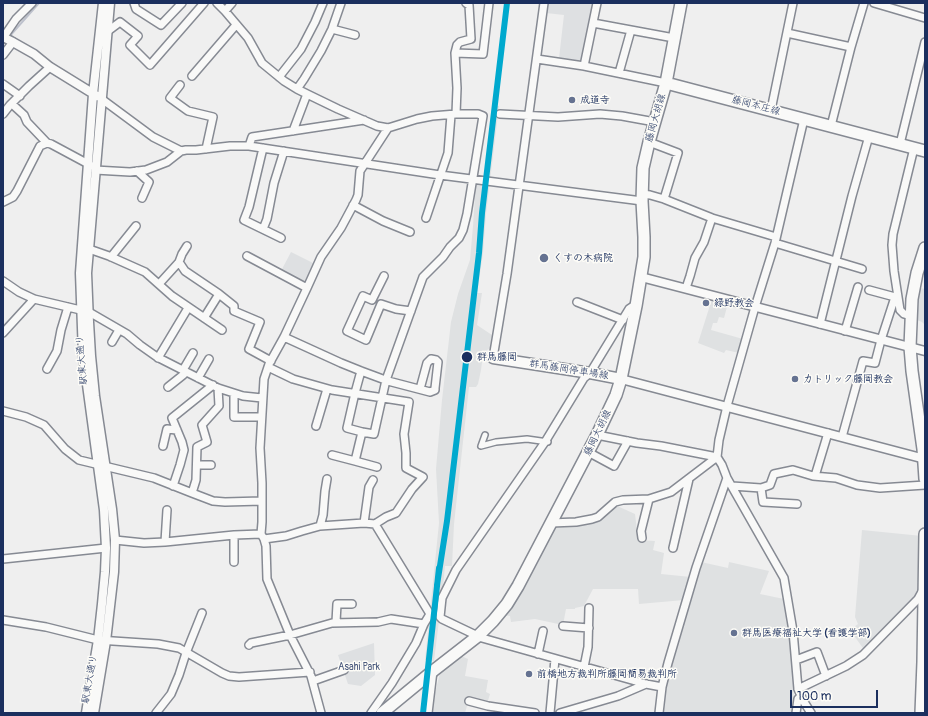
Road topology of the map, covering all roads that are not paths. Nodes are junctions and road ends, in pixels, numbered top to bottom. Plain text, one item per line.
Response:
1 (32, 3) edge
2 (104, 3) edge
3 (110, 3) edge
4 (134, 3) edge
5 (182, 3) edge
6 (204, 3) edge
7 (217, 3) edge
8 (232, 3) edge
9 (323, 3) edge
10 (332, 3) edge
11 (489, 3) edge
12 (544, 3) edge
13 (597, 3) edge
14 (681, 3) edge
15 (793, 3) edge
16 (864, 3) edge
17 (874, 3) edge
18 (469, 4) edge
19 (340, 5) edge
20 (225, 11) junction
21 (925, 18) edge
22 (593, 23) junction
23 (236, 25) junction
24 (332, 28) junction
25 (631, 30) junction
26 (108, 31) junction
27 (787, 33) junction
28 (355, 35) dead end
29 (3, 37) edge
30 (674, 38) junction
31 (12, 42) junction
32 (925, 42) edge
33 (851, 47) junction
34 (455, 53) junction
35 (3, 55) edge
36 (537, 59) junction
37 (584, 66) junction
38 (50, 67) junction
39 (619, 73) junction
40 (192, 76) dead end
41 (279, 77) junction
42 (666, 83) junction
43 (3, 84) edge
44 (180, 85) dead end
45 (297, 89) junction
46 (93, 94) junction
47 (306, 94) junction
48 (20, 96) junction
49 (102, 100) junction
50 (12, 104) junction
51 (771, 110) junction
52 (3, 114) edge
53 (453, 114) junction
54 (500, 114) dead end
55 (528, 116) junction
56 (804, 119) junction
57 (364, 120) junction
58 (655, 122) junction
59 (831, 126) junction
60 (388, 128) junction
61 (293, 131) junction
62 (869, 136) junction
63 (649, 142) junction
64 (47, 143) junction
65 (900, 144) junction
66 (249, 146) junction
67 (263, 148) junction
68 (914, 148) junction
69 (206, 149) junction
70 (181, 151) junction
71 (284, 151) junction
72 (925, 151) edge
73 (365, 163) junction
74 (93, 167) junction
75 (137, 171) junction
76 (440, 175) junction
77 (473, 178) junction
78 (519, 186) junction
79 (142, 198) dead end
80 (642, 198) junction
81 (664, 199) junction
82 (3, 202) edge
83 (353, 205) junction
84 (426, 218) dead end
85 (712, 218) junction
86 (136, 226) dead end
87 (263, 229) junction
88 (410, 232) dead end
89 (281, 238) dead end
90 (776, 240) junction
91 (187, 246) dead end
92 (925, 248) edge
93 (89, 249) junction
94 (247, 256) dead end
95 (111, 257) junction
96 (836, 261) junction
97 (179, 262) junction
98 (862, 269) dead end
99 (384, 276) dead end
100 (642, 277) junction
101 (3, 281) edge
102 (159, 284) junction
103 (858, 287) dead end
104 (307, 288) junction
105 (686, 288) junction
106 (869, 290) dead end
107 (219, 294) junction
108 (896, 297) junction
109 (34, 299) junction
110 (372, 300) junction
111 (577, 302) dead end
112 (381, 304) junction
113 (636, 306) junction
114 (68, 307) junction
115 (755, 307) junction
116 (188, 308) junction
117 (85, 311) junction
118 (411, 312) junction
119 (910, 316) junction
120 (204, 318) junction
121 (623, 320) junction
122 (820, 324) junction
123 (119, 330) junction
124 (222, 330) dead end
125 (845, 331) junction
126 (3, 333) edge
127 (284, 337) junction
128 (881, 340) junction
129 (112, 342) dead end
130 (910, 347) junction
131 (925, 351) edge
132 (193, 353) dead end
133 (158, 358) junction
134 (493, 358) joint
135 (209, 359) dead end
136 (269, 364) junction
137 (47, 369) dead end
138 (184, 371) junction
139 (361, 371) junction
140 (590, 373) junction
141 (198, 378) junction
142 (621, 379) junction
143 (386, 380) junction
144 (215, 386) junction
145 (168, 387) dead end
146 (327, 389) junction
147 (420, 389) dead end
148 (234, 394) junction
149 (355, 394) junction
150 (382, 397) junction
151 (262, 398) junction
152 (727, 406) junction
153 (3, 411) edge
154 (261, 417) junction
155 (316, 426) dead end
156 (177, 430) junction
157 (362, 432) junction
158 (828, 433) junction
159 (485, 435) dead end
160 (597, 435) junction
161 (842, 437) junction
162 (628, 441) junction
163 (546, 442) junction
164 (164, 446) dead end
165 (588, 452) junction
166 (332, 455) dead end
167 (717, 457) junction
168 (924, 459) edge
169 (355, 461) junction
170 (197, 465) junction
171 (211, 465) dead end
172 (102, 466) junction
173 (377, 467) dead end
174 (815, 476) junction
175 (327, 478) dead end
176 (727, 478) junction
177 (689, 479) junction
178 (373, 480) dead end
179 (925, 480) edge
180 (173, 486) junction
181 (732, 486) junction
182 (925, 486) edge
183 (761, 488) junction
184 (192, 493) junction
185 (649, 499) junction
186 (262, 500) junction
187 (797, 504) dead end
188 (167, 510) dead end
189 (364, 523) junction
190 (551, 523) junction
191 (375, 524) junction
192 (320, 526) junction
193 (925, 534) edge
194 (234, 535) junction
195 (263, 537) junction
196 (642, 538) dead end
197 (115, 540) junction
198 (165, 542) junction
199 (106, 548) junction
200 (673, 548) dead end
201 (3, 559) edge
202 (234, 562) dead end
203 (924, 589) edge
204 (352, 604) dead end
205 (589, 608) dead end
206 (202, 613) dead end
207 (430, 614) junction
208 (440, 616) junction
209 (3, 620) edge
210 (336, 622) junction
211 (424, 624) junction
212 (563, 626) dead end
213 (589, 628) junction
214 (543, 631) dead end
215 (290, 635) junction
216 (478, 636) junction
217 (98, 640) junction
218 (106, 641) junction
219 (924, 641) edge
220 (249, 645) dead end
221 (186, 653) junction
222 (538, 654) junction
223 (556, 659) junction
224 (796, 660) junction
225 (924, 662) edge
226 (584, 667) junction
227 (344, 670) dead end
228 (433, 671) junction
229 (310, 672) junction
230 (826, 676) junction
231 (313, 681) junction
232 (646, 684) junction
233 (662, 687) junction
234 (800, 692) junction
235 (469, 701) dead end
236 (578, 710) edge
237 (86, 713) edge
238 (94, 713) edge
239 (156, 713) edge
240 (321, 713) edge
241 (371, 713) edge
242 (382, 713) edge
243 (428, 713) edge
244 (535, 713) edge
245 (550, 713) edge
246 (560, 713) edge
247 (660, 713) edge
248 (796, 713) edge
249 (811, 713) edge
250 (921, 713) edge

1 - 29 street
2 - 46 street, 駅東大通り
3 - 26 street, 駅東大通り
4 - 5 street
6 - 26 street
7 - 20 street
8 - 20 street
9 - 41 street
10 - 19 street
11 - 34 street
12 - 36 street
13 - 22 street
14 - 30 main road
15 - 27 street
16 - 33 street
17 - 21 street
18 - 34 street
19 - 24 street
20 - 23 street
22 - 25 street
22 - 37 street
23 - 40 street
23 - 41 street
24 - 28 street
24 - 45 street
25 - 30 street
25 - 39 street
26 - 49 street, 駅東大通り
27 - 33 street
27 - 51 street
29 - 31 street
30 - 42 main road
31 - 35 street
31 - 38 street
32 - 65 street
33 - 59 street
34 - 53 street
36 - 37 street
36 - 55 street
37 - 39 street
38 - 46 street
38 - 48 street
39 - 42 street
41 - 45 street
42 - 51 main road, 藤岡本庄線
42 - 58 main road, 藤岡大胡線
43 - 48 street
44 - 69 street
45 - 47 street
46 - 49 street
46 - 74 street, 駅東大通り
47 - 57 street
47 - 61 street
48 - 50 street
49 - 70 street
49 - 74 street, 駅東大通り
50 - 52 street
50 - 64 street
51 - 56 main road, 藤岡本庄線
53 - 60 street
53 - 76 street
53 - 77 street
54 - 55 street
55 - 58 street
55 - 78 street
56 - 59 main road, 藤岡本庄線
56 - 90 street
57 - 60 street
57 - 61 street
58 - 63 main road, 藤岡大胡線
59 - 62 main road, 藤岡本庄線
60 - 73 street
61 - 66 street
62 - 65 main road, 藤岡本庄線
62 - 96 street
63 - 80 main road, 藤岡大胡線
63 - 81 street
64 - 74 street
64 - 82 street
65 - 68 main road, 藤岡本庄線
66 - 67 street
66 - 69 street
67 - 71 street
67 - 87 street
68 - 72 main road, 藤岡本庄線
68 - 108 street
69 - 70 street
70 - 75 street
71 - 73 street
71 - 87 street
73 - 76 street
73 - 83 street
74 - 75 street
74 - 93 street, 駅東大通り
74 - 117 street, 駅東大通り
75 - 79 street
76 - 77 street
76 - 84 street
77 - 78 street
77 - 118 street
78 - 80 street
78 - 134 street
80 - 81 street
80 - 100 main road, 藤岡大胡線
81 - 85 street
83 - 88 street
83 - 104 street
85 - 90 street
85 - 105 street
86 - 95 street
87 - 89 street
90 - 96 street
90 - 115 street
91 - 97 street
92 - 119 main road
93 - 95 street
93 - 117 street, 駅東大通り
94 - 104 street
95 - 102 street
96 - 98 street
96 - 122 street
97 - 102 street
97 - 107 street
99 - 110 street
100 - 105 street
100 - 113 main road, 藤岡大胡線
101 - 109 street
102 - 116 street
103 - 125 street
104 - 127 street
105 - 115 street
106 - 108 street
107 - 120 street
107 - 136 street
108 - 119 street
108 - 128 street
109 - 114 street
109 - 126 street
110 - 112 street
110 - 112 street
111 - 121 street
112 - 118 street
113 - 121 street
113 - 142 main road, 藤岡大胡線
114 - 117 street
114 - 137 street
115 - 122 street
115 - 152 street
116 - 120 street
116 - 133 street
117 - 123 street
117 - 172 street, 駅東大通り
118 - 143 street
119 - 130 main road
120 - 124 street
121 - 140 street
122 - 125 street
123 - 129 street
123 - 133 street
125 - 128 street
127 - 136 street
127 - 139 street
128 - 130 street
128 - 161 street
130 - 131 street
130 - 168 main road
132 - 138 street
133 - 138 street
134 - 140 main road, 群馬藤岡停車場線
135 - 141 street
136 - 146 street
136 - 151 street
138 - 141 street
138 - 145 street
139 - 143 street
139 - 149 street
140 - 142 main road, 群馬藤岡停車場線
140 - 163 street
141 - 144 street
142 - 152 street
142 - 160 main road, 藤岡大胡線
143 - 147 street
143 - 150 street
144 - 148 street
144 - 156 street
144 - 170 street
146 - 149 street
146 - 155 street
148 - 151 street
148 - 154 street
149 - 150 street
149 - 157 street
150 - 157 street
150 - 191 street
151 - 154 street
152 - 158 street
152 - 167 street
153 - 172 street
154 - 186 street
156 - 164 street
156 - 180 street
157 - 169 street
158 - 161 street
158 - 174 street
159 - 163 street
160 - 162 street
160 - 165 main road, 藤岡大胡線
161 - 168 street
162 - 165 street
162 - 167 street
163 - 208 street
165 - 190 main road, 藤岡大胡線
166 - 169 street
167 - 176 street
167 - 177 street
168 - 179 main road
169 - 173 street
170 - 171 street
170 - 184 street
172 - 180 street
172 - 197 street, 駅東大通り
172 - 199 street, 駅東大通り
174 - 182 street
174 - 183 street
175 - 192 street
176 - 181 street
176 - 233 street
177 - 185 street
177 - 200 street
178 - 189 street
180 - 184 street
181 - 183 street
181 - 224 street
183 - 187 street
184 - 186 street
185 - 190 street
185 - 196 street
186 - 195 street
188 - 198 street
189 - 191 street
189 - 192 street
190 - 216 main road, 藤岡大胡線
191 - 207 street
192 - 195 street
193 - 203 main road
194 - 195 street
194 - 198 street
194 - 202 street
195 - 215 street
197 - 198 street
197 - 218 street, 駅東大通り
199 - 201 street
199 - 217 street, 駅東大通り
203 - 219 main road
203 - 230 street
204 - 210 street
205 - 213 street
206 - 221 street
207 - 208 street
207 - 211 street
208 - 216 street
209 - 217 street
210 - 211 street
210 - 215 street
211 - 241 street
212 - 213 street
213 - 226 street
214 - 222 street
215 - 220 street
215 - 229 street
216 - 222 street
216 - 228 main road, 藤岡大胡線
217 - 218 street
217 - 237 street, 駅東大通り
218 - 221 street
218 - 238 street, 駅東大通り
219 - 225 main road
221 - 229 street
221 - 239 street
222 - 223 street
223 - 226 street
223 - 245 street
224 - 230 street
224 - 234 street
225 - 250 main road
226 - 232 street
227 - 231 street
228 - 242 main road, 藤岡大胡線
228 - 243 street
229 - 231 street
230 - 234 street
231 - 240 street
232 - 233 street
232 - 236 street
233 - 247 street
234 - 248 street
234 - 249 street
235 - 244 street
236 - 246 street

